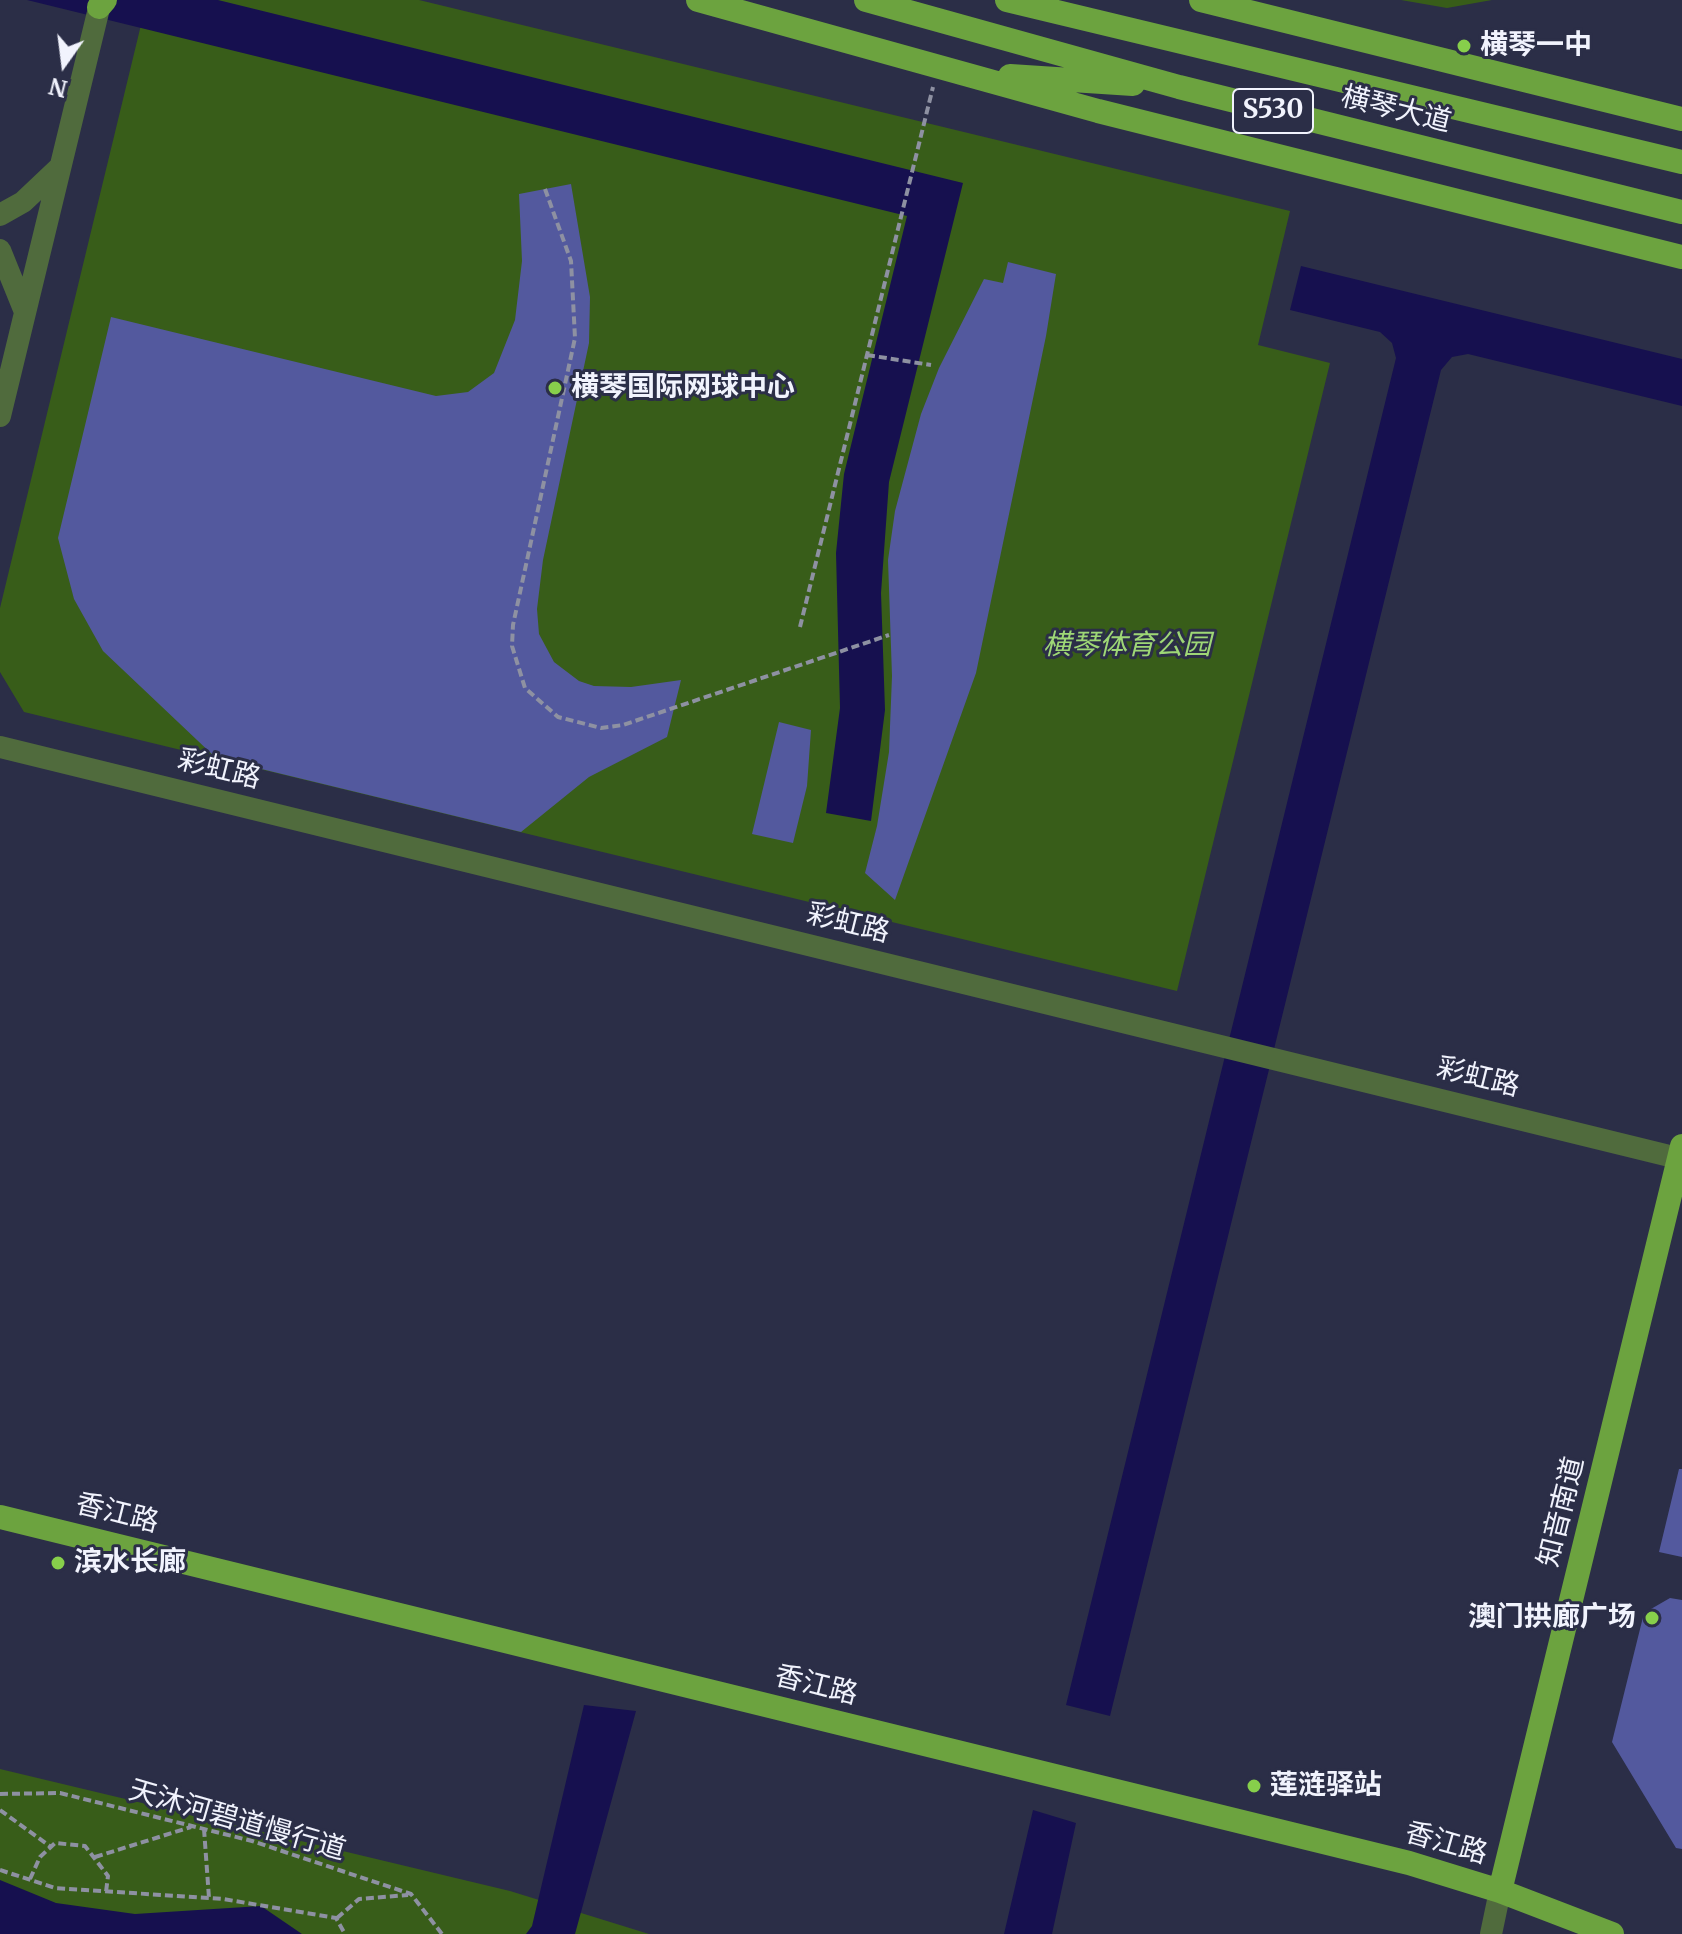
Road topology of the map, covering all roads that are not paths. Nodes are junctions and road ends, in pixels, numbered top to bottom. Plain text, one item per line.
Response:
1 (698, 0) edge
2 (866, 0) edge
3 (1007, 0) edge
4 (1045, 0) edge
5 (1201, 0) edge
6 (100, 2) edge
7 (1264, 8) edge
8 (1149, 32) junction
9 (939, 77) junction
10 (1179, 87) junction
11 (1682, 119) edge
12 (1682, 162) edge
13 (60, 167) junction
14 (1682, 212) edge
15 (0, 215) edge
16 (0, 250) edge
17 (1682, 257) edge
18 (25, 313) junction
19 (0, 416) edge
20 (0, 747) edge
21 (1681, 1154) edge
22 (0, 1517) edge
23 (1500, 1891) junction
24 (1491, 1934) edge
25 (1612, 1934) edge

1 - 9 main road
2 - 10 main road, 横琴大道 / S530
3 - 8 main road, 横琴大道 / S530
4 - 8 main road
5 - 7 main road
6 - 13 street
7 - 11 main road
8 - 12 main road, 横琴大道 / S530
9 - 10 main road
9 - 17 main road
10 - 14 main road, 横琴大道 / S530
13 - 15 street
13 - 18 street
16 - 18 street
18 - 19 street
20 - 21 street, 彩虹路
21 - 23 main road, 知音南道
22 - 23 main road, 香江路
23 - 24 street
23 - 25 main road, 香江路

